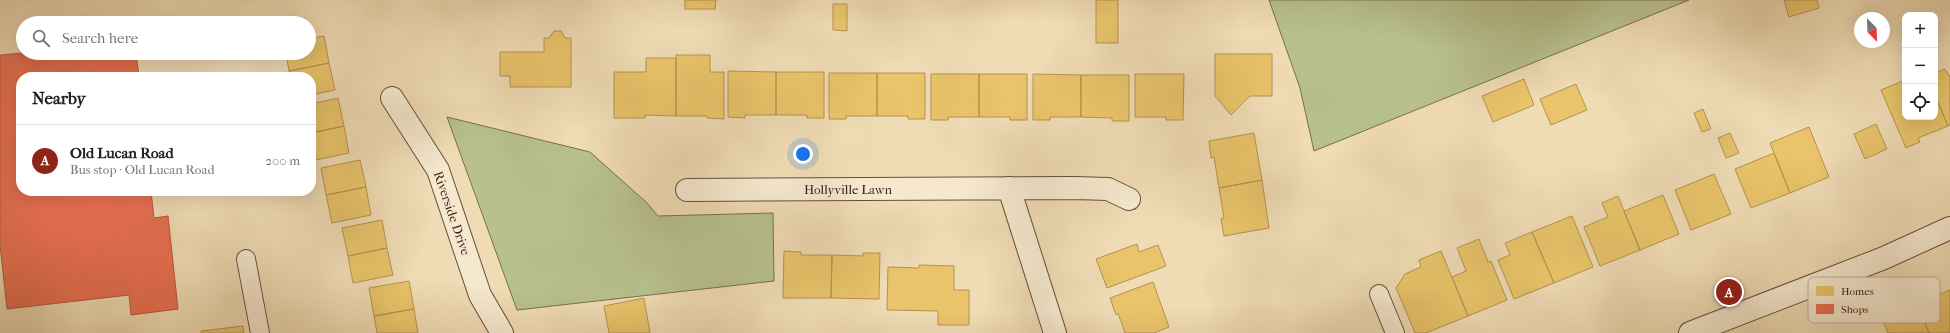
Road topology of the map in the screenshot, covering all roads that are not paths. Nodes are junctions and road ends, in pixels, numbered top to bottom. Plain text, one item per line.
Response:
1 (392, 98) dead end
2 (1009, 188) junction
3 (687, 190) dead end
4 (1130, 199) dead end
5 (1950, 228) edge
6 (246, 260) dead end
7 (1835, 277) edge
8 (1808, 287) edge
9 (1379, 294) dead end
10 (260, 333) edge
11 (502, 333) edge
12 (1055, 333) edge
13 (1394, 333) edge
14 (1690, 333) edge

1 - 11 street, Riverside Drive
2 - 3 street, Hollyville Lawn
2 - 4 street, Hollyville Lawn
2 - 12 street
5 - 7 street
6 - 10 lane
8 - 14 street
9 - 13 lane

